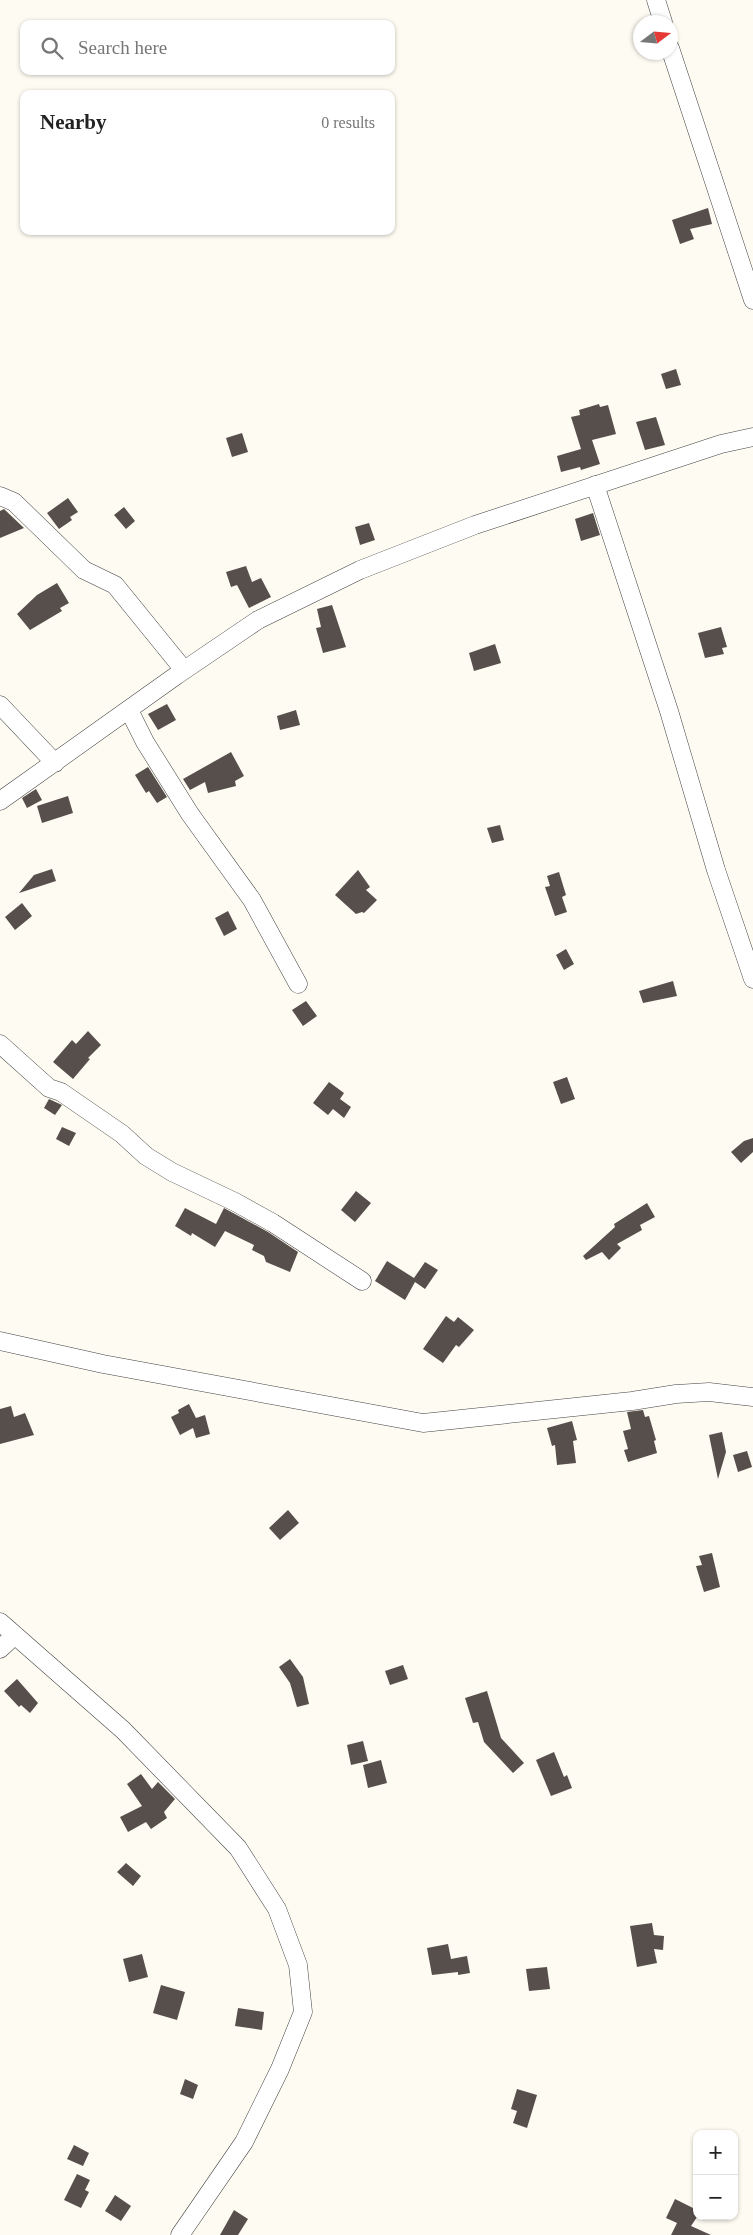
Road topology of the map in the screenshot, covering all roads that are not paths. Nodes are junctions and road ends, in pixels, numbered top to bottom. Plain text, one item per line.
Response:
1 (656, 0) edge
2 (661, 15) edge
3 (674, 60) edge
4 (753, 300) edge
5 (753, 437) edge
6 (595, 485) junction
7 (0, 496) edge
8 (184, 670) junction
9 (0, 705) edge
10 (129, 710) junction
11 (55, 763) junction
12 (0, 801) edge
13 (753, 979) edge
14 (298, 984) dead end
15 (0, 1044) edge
16 (362, 1281) dead end
17 (0, 1341) edge
18 (753, 1397) edge
19 (0, 1622) edge
20 (15, 1635) junction
21 (0, 1649) edge
22 (180, 2235) edge

1 - 2 street
3 - 4 street
5 - 6 street
6 - 8 street
6 - 13 street
7 - 8 street
8 - 10 street
9 - 11 street
10 - 11 street
10 - 14 street
11 - 12 street
15 - 16 street
17 - 18 street
19 - 20 street
20 - 21 street
20 - 22 street

